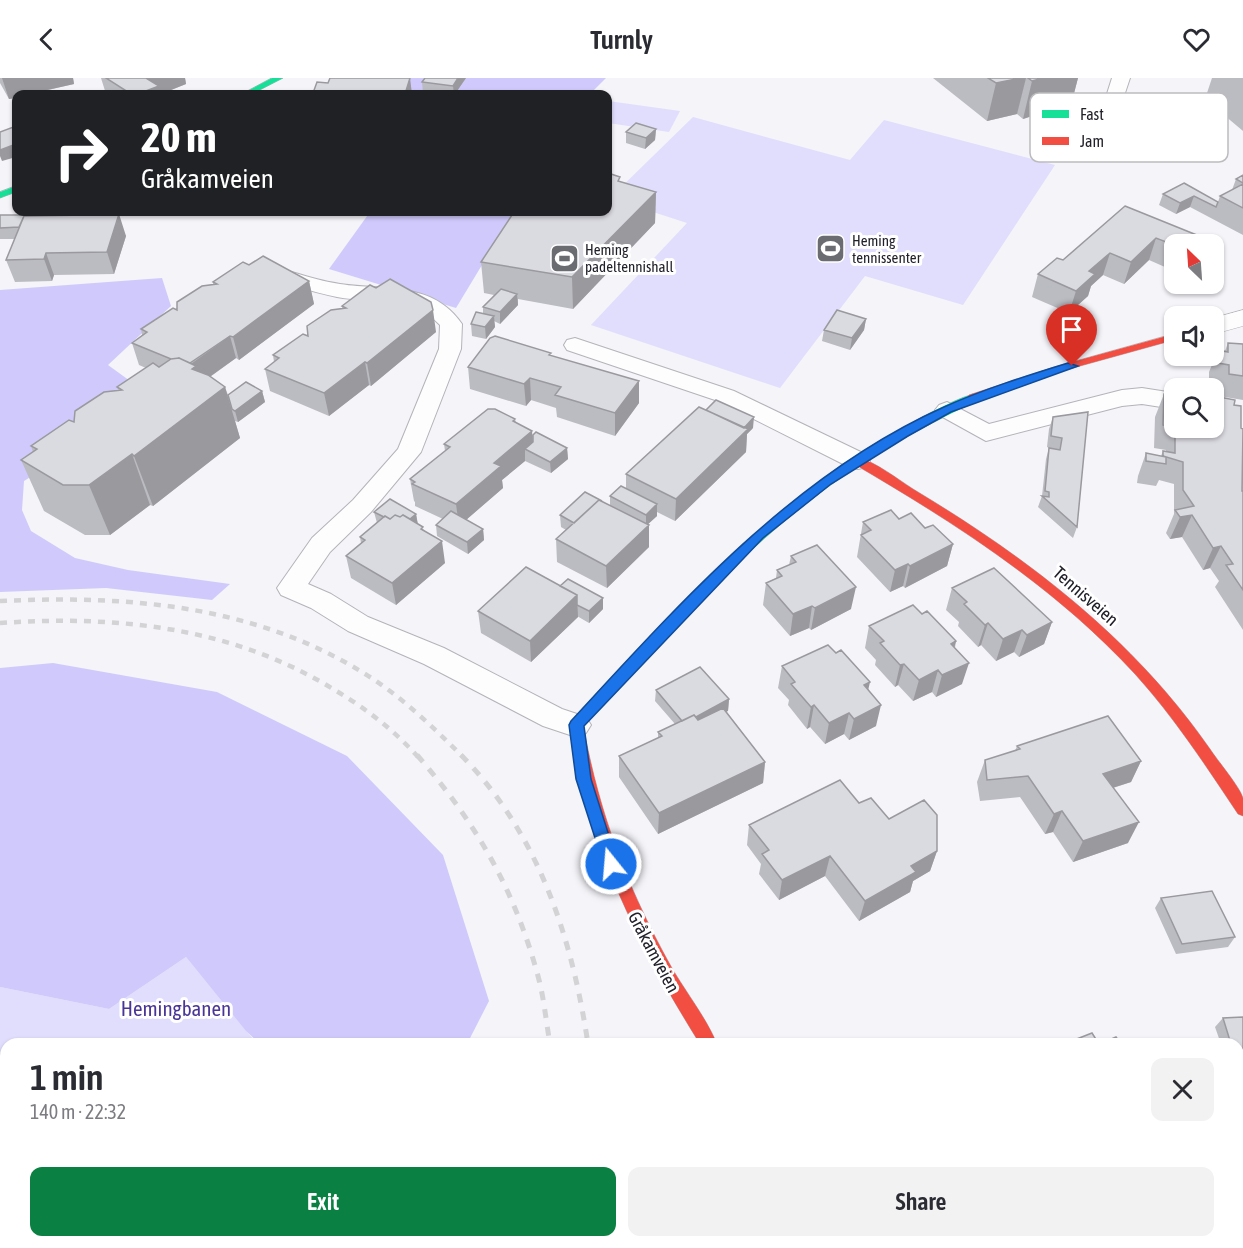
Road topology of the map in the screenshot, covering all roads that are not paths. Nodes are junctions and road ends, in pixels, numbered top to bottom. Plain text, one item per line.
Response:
1 (279, 78) edge
2 (1121, 78) edge
3 (254, 90) edge
4 (1116, 93) edge
5 (254, 273) edge
6 (1243, 318) edge
7 (1224, 323) edge
8 (1164, 340) edge
9 (575, 345) dead end
10 (1164, 399) edge
11 (947, 410) junction
12 (858, 461) junction
13 (576, 725) junction
14 (1243, 810) edge
15 (705, 1038) edge

1 - 3 street
2 - 4 lane
5 - 13 lane
6 - 7 street
8 - 11 street
9 - 12 lane
10 - 11 lane
11 - 12 street
12 - 13 street
12 - 14 street, Tennisveien
13 - 15 street, Gråkamveien

